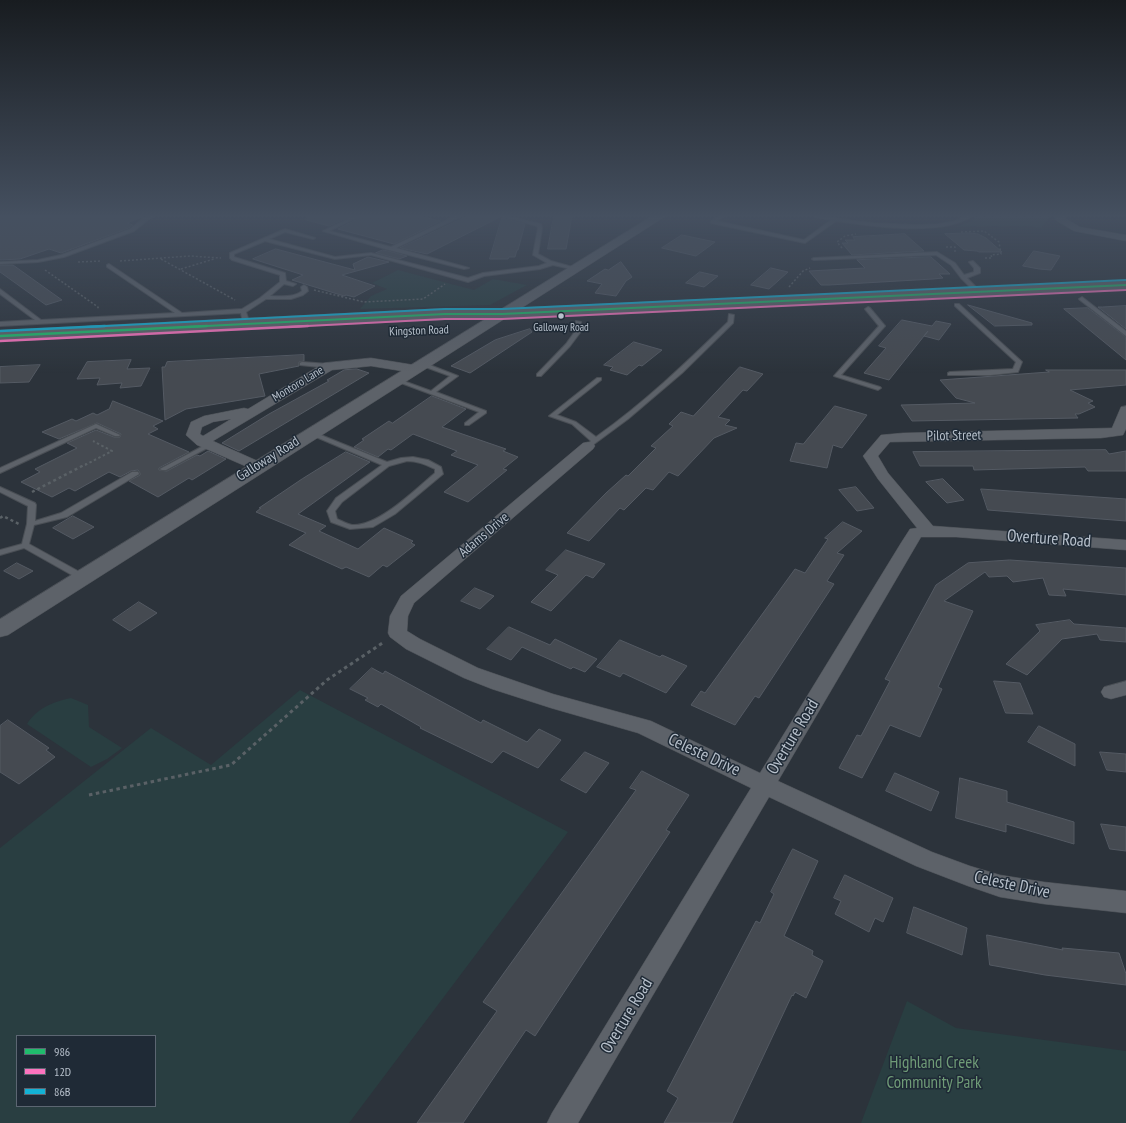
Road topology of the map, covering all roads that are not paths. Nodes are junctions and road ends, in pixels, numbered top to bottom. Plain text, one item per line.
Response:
1 (113, 268) edge
2 (265, 268) edge
3 (425, 268) edge
4 (530, 268) edge
5 (956, 268) edge
6 (977, 268) edge
7 (574, 269) edge
8 (963, 278) junction
9 (283, 282) junction
10 (293, 284) dead end
11 (1126, 284) edge
12 (305, 288) road end
13 (0, 291) edge
14 (978, 291) junction
15 (265, 297) junction
16 (530, 297) junction
17 (1126, 297) edge
18 (1082, 299) junction
19 (957, 305) junction
20 (868, 309) junction
21 (565, 311) junction
22 (502, 314) junction
23 (182, 315) junction
24 (731, 315) junction
25 (243, 318) junction
26 (40, 322) junction
27 (578, 322) junction
28 (0, 324) edge
29 (481, 327) junction
30 (1126, 334) edge
31 (0, 336) edge
32 (0, 348) edge
33 (302, 364) dead end
34 (329, 366) junction
35 (418, 366) junction
36 (950, 374) dead end
37 (539, 375) dead end
38 (599, 379) dead end
39 (396, 380) junction
40 (878, 388) dead end
41 (434, 390) dead end
42 (1126, 410) edge
43 (467, 424) dead end
44 (311, 433) junction
45 (117, 435) dead end
46 (206, 443) junction
47 (592, 444) junction
48 (387, 465) junction
49 (257, 466) junction
50 (164, 469) dead end
51 (0, 471) edge
52 (135, 474) dead end
53 (0, 489) edge
54 (31, 524) junction
55 (928, 530) junction
56 (25, 545) junction
57 (1126, 545) edge
58 (0, 553) edge
59 (82, 577) junction
60 (0, 628) edge
61 (397, 633) joint
62 (765, 785) junction
63 (1126, 902) edge
64 (562, 1123) edge

1 - 23 lane
2 - 9 lane
3 - 4 lane
5 - 8 lane
6 - 8 lane
7 - 16 street, Galloway Road
8 - 14 lane
9 - 10 lane
9 - 15 lane
11 - 14 main road, Kingston Road
12 - 15 lane
13 - 26 lane
14 - 21 main road, Kingston Road
15 - 25 lane
16 - 21 main road
16 - 22 street, Galloway Road
17 - 18 main road, Kingston Road
18 - 19 main road, Kingston Road
18 - 30 lane
19 - 20 main road, Kingston Road
19 - 36 lane
20 - 24 main road, Kingston Road
20 - 40 lane
21 - 22 main road, Kingston Road
22 - 25 main road, Kingston Road
22 - 29 street, Galloway Road
23 - 25 lane
23 - 26 lane
24 - 27 main road, Kingston Road
24 - 47 lane
25 - 31 main road, Kingston Road
26 - 28 lane
27 - 29 main road, Kingston Road
27 - 37 lane
29 - 32 main road, Kingston Road
29 - 35 street, Galloway Road
33 - 34 lane
34 - 35 street, Montoro Lane
34 - 46 street, Montoro Lane
35 - 39 street, Galloway Road
35 - 41 lane
38 - 47 lane
39 - 43 lane
39 - 44 street, Galloway Road
42 - 55 street, Pilot Street
44 - 48 lane
44 - 49 street, Galloway Road
45 - 51 lane
46 - 49 street
46 - 50 lane
47 - 61 street, Adams Drive
48 - 48 lane
49 - 59 street, Galloway Road
52 - 54 lane
53 - 54 lane
54 - 56 lane
55 - 57 street, Overture Road
55 - 62 street, Overture Road
56 - 58 lane
56 - 59 lane
59 - 60 street, Galloway Road
61 - 62 street, Celeste Drive
62 - 63 street, Celeste Drive
62 - 64 street, Overture Road

